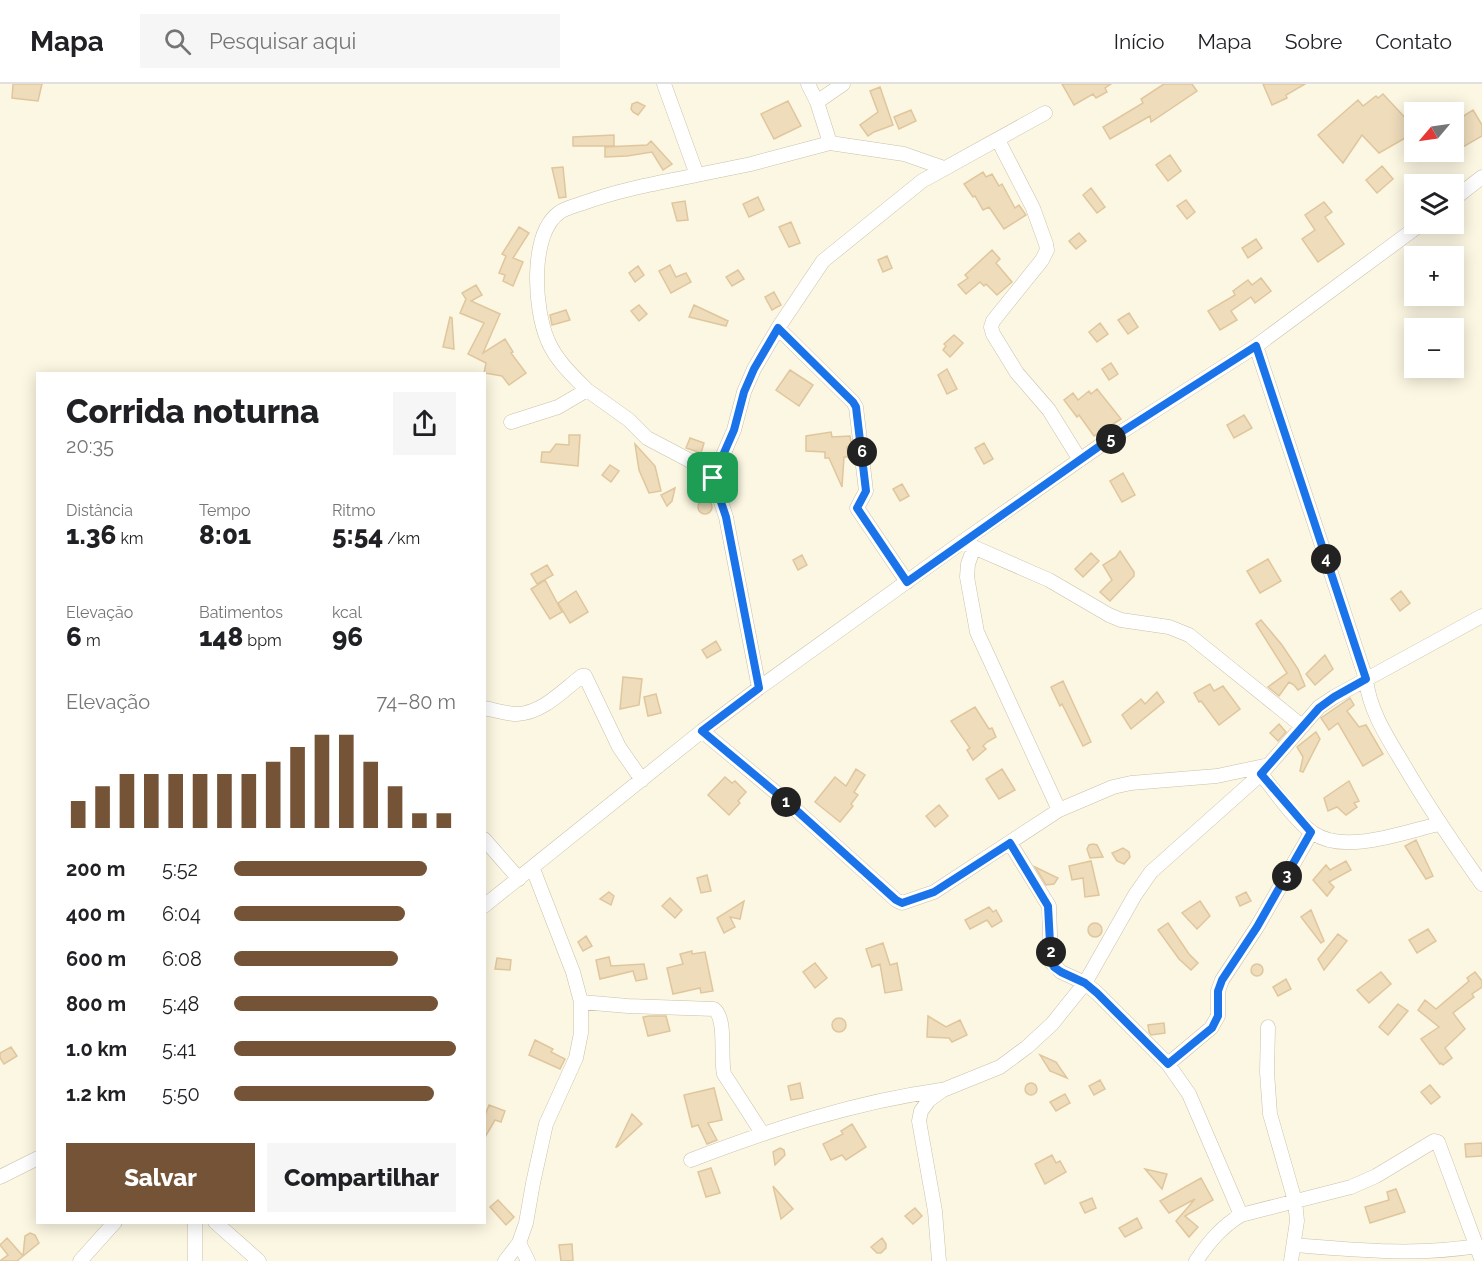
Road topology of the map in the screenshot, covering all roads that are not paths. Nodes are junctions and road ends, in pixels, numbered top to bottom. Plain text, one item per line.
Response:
1 (664, 84) edge
2 (807, 84) edge
3 (843, 84) edge
4 (817, 102) junction
5 (1045, 113) dead end
6 (998, 140) junction
7 (830, 143) junction
8 (944, 168) junction
9 (697, 175) junction
10 (1482, 177) edge
11 (1464, 191) edge
12 (1407, 234) edge
13 (778, 328) junction
14 (1256, 346) junction
15 (587, 390) junction
16 (511, 422) dead end
17 (1080, 460) junction
18 (713, 478) junction
19 (968, 544) junction
20 (907, 582) junction
21 (1482, 616) edge
22 (1366, 679) junction
23 (759, 688) junction
24 (486, 708) edge
25 (1302, 726) junction
26 (702, 731) junction
27 (1265, 770) junction
28 (642, 780) junction
29 (1059, 810) junction
30 (1439, 824) junction
31 (1311, 832) junction
32 (486, 841) edge
33 (1010, 843) junction
34 (533, 869) junction
35 (519, 879) junction
36 (1482, 884) edge
37 (486, 904) edge
38 (1085, 983) junction
39 (581, 1002) junction
40 (1268, 1028) dead end
41 (1168, 1064) junction
42 (943, 1090) junction
43 (762, 1133) junction
44 (36, 1159) edge
45 (691, 1160) dead end
46 (0, 1177) edge
47 (1295, 1201) junction
48 (1241, 1215) junction
49 (113, 1224) edge
50 (195, 1224) edge
51 (217, 1224) edge
52 (519, 1243) junction
53 (1294, 1245) junction
54 (1477, 1246) junction
55 (80, 1261) edge
56 (195, 1261) edge
57 (259, 1261) edge
58 (505, 1261) edge
59 (528, 1261) edge
60 (939, 1261) edge
61 (1196, 1261) edge
62 (1291, 1261) edge
63 (1482, 1261) edge

1 - 9 street
2 - 4 street
3 - 4 street
4 - 7 street
5 - 6 street
6 - 8 street
6 - 17 street
7 - 8 street
7 - 9 street
8 - 13 street
9 - 15 street
10 - 11 street
12 - 14 street
13 - 18 street
13 - 20 street
14 - 17 street
14 - 22 street
15 - 16 street
15 - 18 street
17 - 19 street
18 - 23 street
19 - 20 street
19 - 25 street
19 - 29 street
20 - 23 street
21 - 22 street
22 - 25 street
22 - 30 street
23 - 26 street
24 - 28 street
25 - 27 street
26 - 28 street
26 - 33 street
27 - 29 street
27 - 31 street
27 - 38 street
28 - 34 street
29 - 33 street
30 - 31 street
30 - 36 street
31 - 41 street
32 - 35 street
33 - 38 street
34 - 35 street
34 - 39 street
35 - 37 street
38 - 41 street
38 - 42 street
39 - 43 street
39 - 52 street
40 - 47 street
41 - 48 street
42 - 43 street
42 - 60 street
43 - 45 street
44 - 46 street
47 - 48 street
47 - 53 street
47 - 54 street
48 - 61 street
49 - 55 street
50 - 56 street
51 - 57 street
52 - 58 street
52 - 59 street
53 - 54 street
53 - 62 street
54 - 63 street

